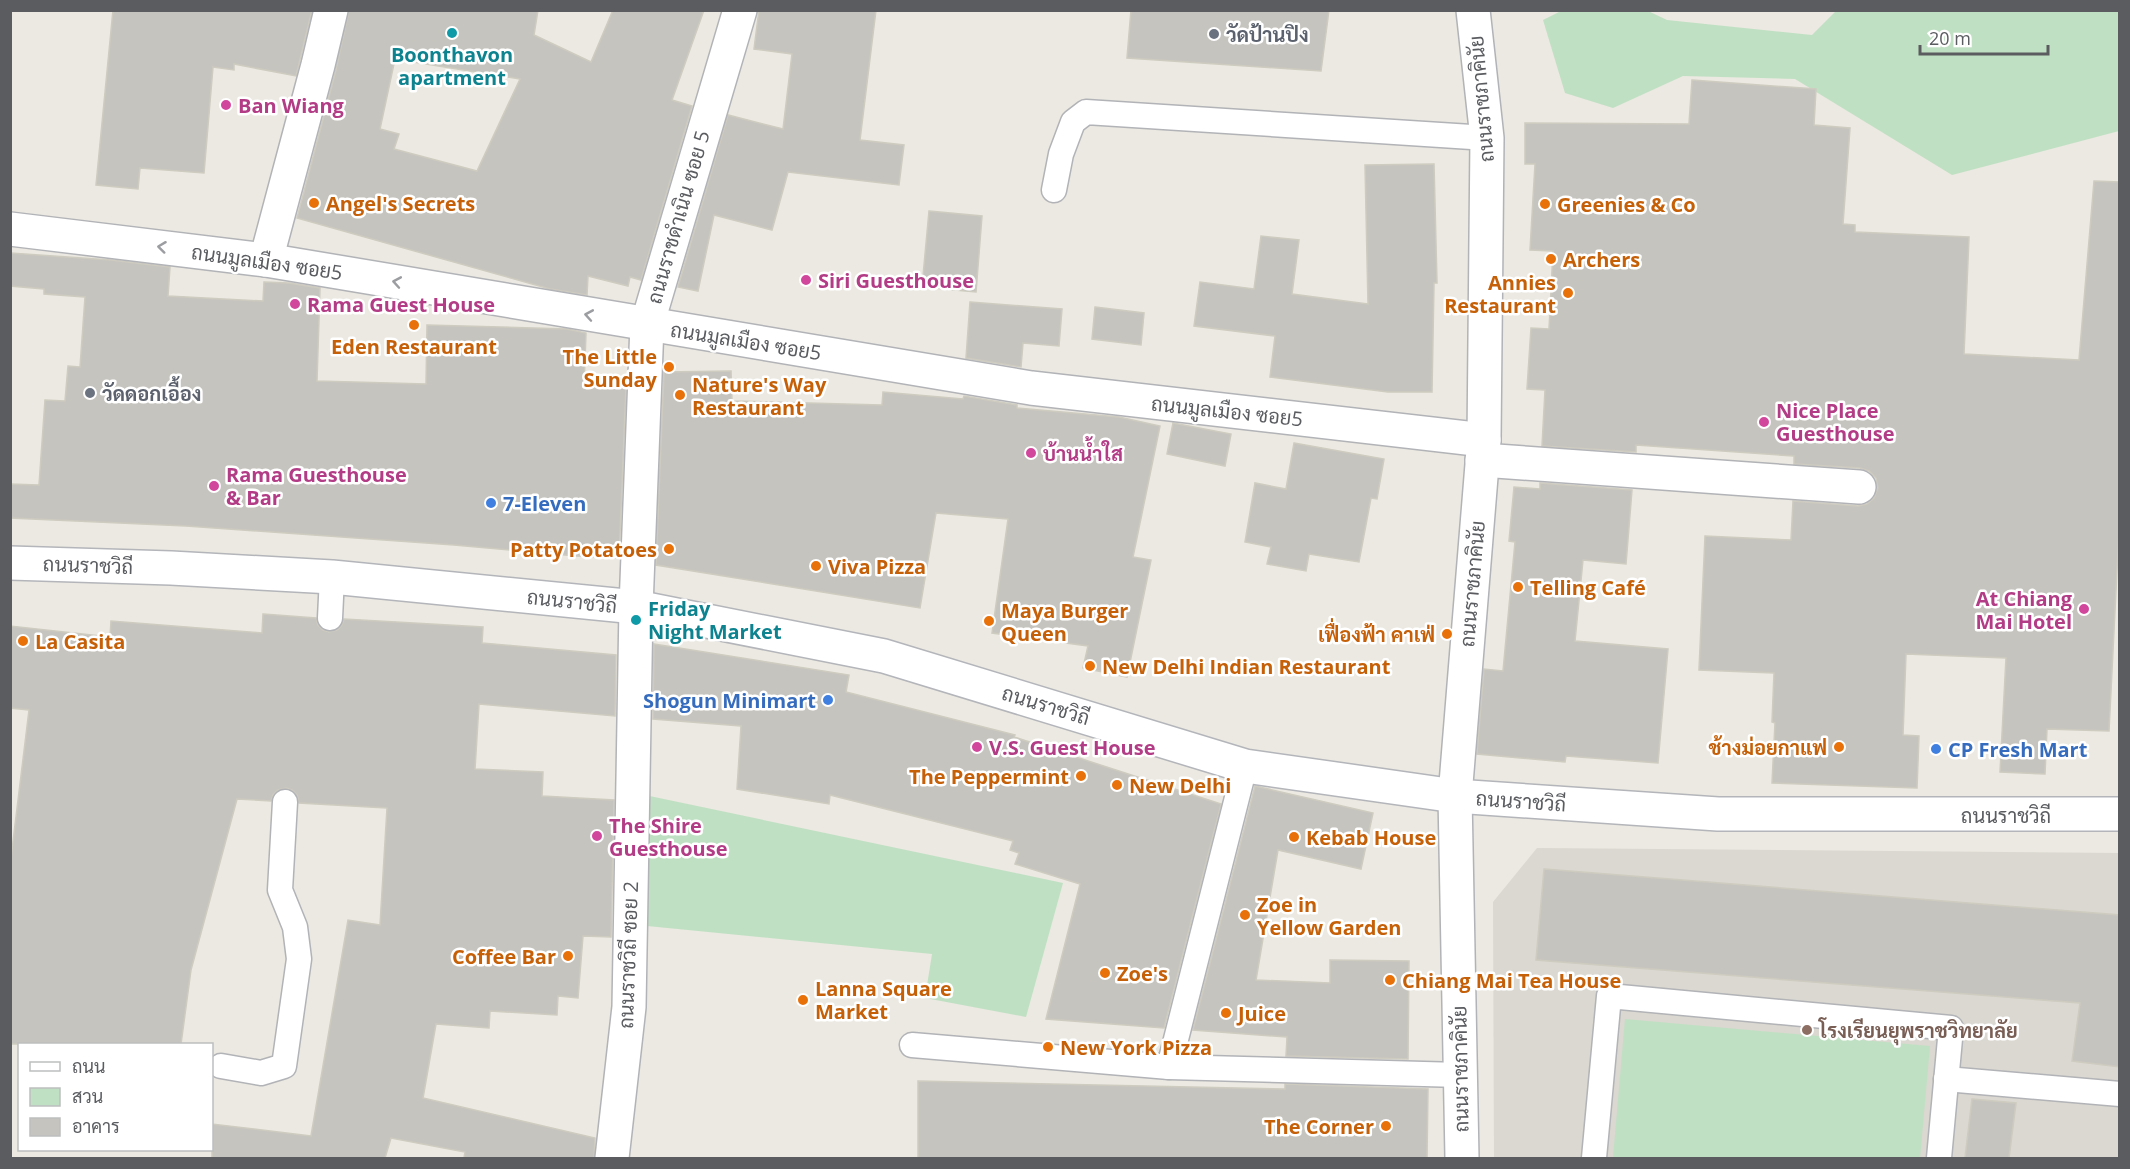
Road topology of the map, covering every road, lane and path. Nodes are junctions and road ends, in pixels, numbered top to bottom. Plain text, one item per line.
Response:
1 (331, 10) edge
2 (740, 10) edge
3 (1473, 10) edge
4 (1487, 138) junction
5 (1054, 189) dead end
6 (10, 229) edge
7 (266, 260) junction
8 (646, 325) junction
9 (1483, 450) junction
10 (1859, 487) dead end
11 (10, 563) edge
12 (332, 577) junction
13 (636, 607) junction
14 (330, 618) dead end
15 (1245, 766) junction
16 (1455, 796) junction
17 (285, 802) dead end
18 (2120, 814) edge
19 (912, 1045) dead end
20 (221, 1066) dead end
21 (1170, 1067) junction
22 (1460, 1075) junction
23 (1946, 1079) junction
24 (2120, 1094) edge
25 (612, 1158) edge
26 (1462, 1158) edge
27 (1594, 1158) edge
28 (1939, 1158) edge

1 - 7 street
2 - 8 street, ถนนราชดำเนิน ซอย 5
3 - 4 street, ถนนราชภาคินัย
4 - 5 lane
4 - 9 street, ถนนราชภาคินัย
7 -> 6 street, ถนนมูลเมือง ซอย5
8 -> 7 street, ถนนมูลเมือง ซอย5
8 - 9 street, ถนนมูลเมือง ซอย5
8 - 13 street, ถนนราชดำเนิน ซอย 5
9 - 10 street, ถนนมูลเมือง ซอย5
9 - 16 street, ถนนราชภาคินัย
11 - 12 street, ถนนราชวิถี
12 - 13 street, ถนนราชวิถี
12 - 14 lane
13 - 15 street, ถนนราชวิถี
13 - 25 street, ถนนราชวิถี ซอย 2
15 - 16 street, ถนนราชวิถี
15 - 21 lane
16 - 18 street, ถนนราชวิถี
16 - 22 street, ถนนราชภาคินัย
17 - 20 lane
19 - 21 lane
21 - 22 lane
22 - 26 street, ถนนราชภาคินัย
23 - 24 lane
23 - 27 lane
23 - 28 lane

